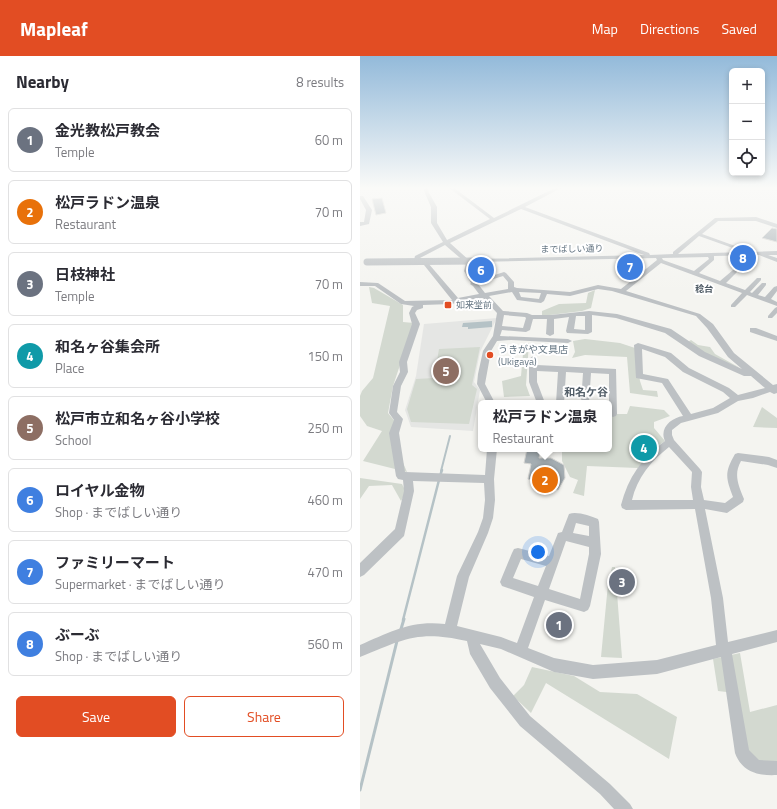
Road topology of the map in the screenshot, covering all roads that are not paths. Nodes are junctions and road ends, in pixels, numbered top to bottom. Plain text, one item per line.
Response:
1 (434, 222) edge
2 (490, 222) edge
3 (562, 222) edge
4 (713, 222) edge
5 (765, 222) edge
6 (777, 226) edge
7 (698, 234) junction
8 (446, 243) junction
9 (750, 253) junction
10 (759, 253) junction
11 (777, 253) edge
12 (710, 254) junction
13 (676, 255) junction
14 (648, 256) junction
15 (659, 258) junction
16 (777, 260) edge
17 (363, 262) edge
18 (735, 271) dead end
19 (696, 273) junction
20 (722, 283) junction
21 (360, 284) edge
22 (473, 284) junction
23 (776, 288) edge
24 (513, 290) junction
25 (544, 291) junction
26 (621, 292) junction
27 (747, 292) junction
28 (484, 295) junction
29 (754, 295) junction
30 (457, 300) junction
31 (767, 300) junction
32 (431, 304) junction
33 (777, 304) edge
34 (733, 306) dead end
35 (777, 309) edge
36 (501, 313) junction
37 (589, 313) junction
38 (573, 314) junction
39 (530, 317) junction
40 (551, 317) junction
41 (770, 318) dead end
42 (499, 328) junction
43 (753, 330) dead end
44 (550, 334) dead end
45 (495, 339) junction
46 (777, 339) edge
47 (568, 341) dead end
48 (533, 358) dead end
49 (533, 368) junction
50 (562, 369) junction
51 (587, 370) junction
52 (753, 373) junction
53 (775, 389) edge
54 (736, 398) junction
55 (490, 400) edge
56 (540, 400) edge
57 (560, 400) edge
58 (585, 400) edge
59 (613, 414) dead end
60 (690, 418) junction
61 (670, 442) junction
62 (492, 452) edge
63 (777, 464) edge
64 (408, 477) junction
65 (489, 479) junction
66 (700, 504) junction
67 (566, 536) junction
68 (596, 543) junction
69 (553, 563) junction
70 (360, 571) edge
71 (542, 593) junction
72 (450, 631) junction
73 (472, 636) junction
74 (777, 636) edge
75 (725, 650) junction
76 (360, 651) edge
77 (520, 651) junction
78 (777, 768) edge
79 (625, 809) edge

1 - 8 street
2 - 8 street
3 - 14 street
4 - 7 street
5 - 6 street
7 - 9 street
7 - 13 street
8 - 22 street
8 - 30 street
9 - 10 street, までばしい通り
9 - 12 street, までばしい通り
10 - 11 street, までばしい通り
10 - 16 street
12 - 13 street, までばしい通り
12 - 19 street
13 - 15 street, までばしい通り
14 - 15 street, までばしい通り
14 - 17 street, までばしい通り, bridge
15 - 19 street
15 - 26 street
18 - 20 street
19 - 20 street
20 - 27 street
21 - 32 street
22 - 24 street
22 - 28 street
23 - 31 street
24 - 25 street
24 - 25 street
24 - 28 street
25 - 26 street
26 - 52 street
27 - 29 street
27 - 29 street
27 - 34 street
28 - 30 street
28 - 36 street
29 - 31 street
30 - 32 street
31 - 33 street
32 - 64 street
35 - 41 street
36 - 39 street
36 - 42 street
37 - 38 street
37 - 38 street
37 - 52 street
38 - 40 street
39 - 40 street
39 - 42 street
40 - 44 street
42 - 45 street
43 - 46 street
45 - 47 street
45 - 55 street
48 - 49 street
49 - 50 street
49 - 56 street
50 - 51 street
50 - 57 street
51 - 58 street
51 - 59 street
52 - 53 street
53 - 54 street
54 - 60 street
54 - 60 street
60 - 61 street
61 - 66 street
61 - 66 street
62 - 65 street
63 - 66 street
64 - 65 street
64 - 70 street
65 - 72 street
66 - 75 street
67 - 68 street
67 - 68 street
67 - 69 street
68 - 71 street
69 - 71 street
69 - 71 street
71 - 77 street
72 - 73 street
72 - 76 street
73 - 77 street
73 - 79 street
74 - 75 street
75 - 77 street
75 - 78 street

